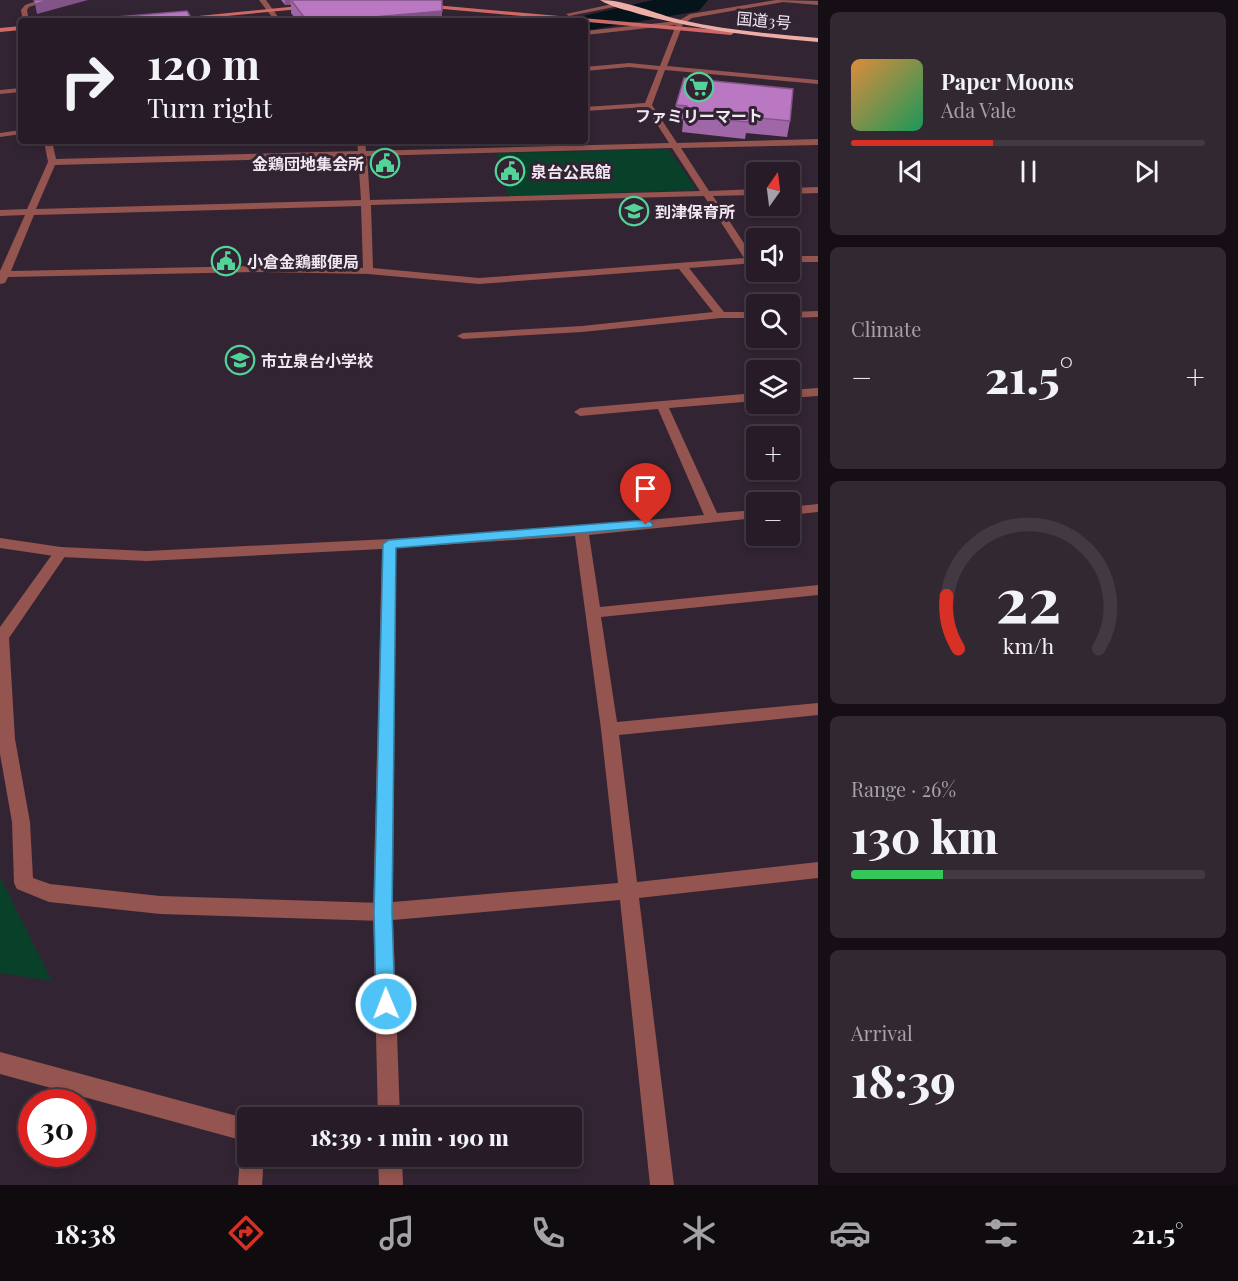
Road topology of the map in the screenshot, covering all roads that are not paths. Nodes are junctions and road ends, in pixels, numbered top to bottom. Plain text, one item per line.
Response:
1 (47, 0) edge
2 (262, 0) edge
3 (604, 0) edge
4 (786, 0) edge
5 (818, 3) edge
6 (314, 4) edge
7 (622, 4) edge
8 (269, 8) junction
9 (569, 14) junction
10 (142, 17) edge
11 (25, 18) edge
12 (178, 18) edge
13 (276, 18) edge
14 (558, 18) edge
15 (588, 21) edge
16 (679, 22) junction
17 (646, 25) junction
18 (18, 28) edge
19 (0, 30) edge
20 (18, 33) edge
21 (588, 33) edge
22 (0, 35) edge
23 (818, 38) edge
24 (661, 68) junction
25 (588, 69) edge
26 (818, 82) edge
27 (18, 90) edge
28 (0, 92) edge
29 (648, 105) junction
30 (588, 109) edge
31 (18, 132) edge
32 (0, 135) edge
33 (818, 142) edge
34 (49, 144) edge
35 (361, 144) edge
36 (673, 145) junction
37 (361, 153) junction
38 (52, 162) junction
39 (818, 190) edge
40 (800, 191) edge
41 (746, 192) edge
42 (706, 193) junction
43 (366, 203) junction
44 (31, 212) junction
45 (0, 213) edge
46 (746, 249) edge
47 (818, 259) edge
48 (800, 260) edge
49 (746, 261) edge
50 (682, 266) junction
51 (368, 271) junction
52 (2, 277) edge
53 (818, 314) edge
54 (721, 315) junction
55 (746, 315) edge
56 (800, 315) edge
57 (463, 336) dead end
58 (818, 392) edge
59 (800, 393) edge
60 (746, 398) edge
61 (662, 405) junction
62 (580, 412) dead end
63 (818, 508) edge
64 (800, 510) edge
65 (746, 515) edge
66 (712, 518) junction
67 (580, 531) junction
68 (0, 543) edge
69 (389, 544) junction
70 (61, 552) junction
71 (818, 590) edge
72 (593, 612) junction
73 (818, 709) edge
74 (610, 729) junction
75 (818, 870) edge
76 (629, 891) junction
77 (383, 912) junction
78 (0, 1063) edge
79 (389, 1107) edge
80 (237, 1128) edge
81 (251, 1167) edge
82 (390, 1167) edge
83 (250, 1185) edge
84 (391, 1185) edge
85 (662, 1185) edge

1 - 11 street
2 - 8 street
3 - 7 highway, 国道3号
4 - 5 street
4 - 16 street
6 - 8 main road
7 - 9 street
7 - 16 highway, 国道3号
7 - 16 highway, 国道3号
8 - 10 main road
8 - 12 main road
8 - 13 street
9 - 14 main road
9 - 16 main road
15 - 17 main road
16 - 17 main road
16 - 23 highway, 国道3号
16 - 23 highway, 国道3号
16 - 24 street
17 - 21 street
18 - 19 main road
20 - 22 main road
24 - 25 street
24 - 26 street
24 - 29 street
27 - 28 street
29 - 30 street
29 - 36 street
31 - 32 street
33 - 36 street
34 - 38 street
35 - 37 street
36 - 37 street
36 - 42 street
37 - 38 street
37 - 43 street
38 - 44 street
39 - 40 street
41 - 42 street
42 - 43 street
42 - 46 street
43 - 44 street
43 - 51 street
44 - 45 street
44 - 52 street
47 - 48 street
49 - 50 street
50 - 51 street
50 - 54 street
51 - 52 street
53 - 56 street
54 - 55 street
54 - 57 street
58 - 59 street
60 - 61 street
61 - 62 street
61 - 66 street
63 - 64 street
65 - 66 street
66 - 67 street
67 - 69 street
67 - 72 street
68 - 70 street
69 - 70 street
69 - 77 street
70 - 77 street
71 - 72 street
72 - 74 street
73 - 74 street
74 - 76 street
75 - 76 street
76 - 77 street
76 - 85 street
77 - 79 street
78 - 80 street
81 - 83 street
82 - 84 street

